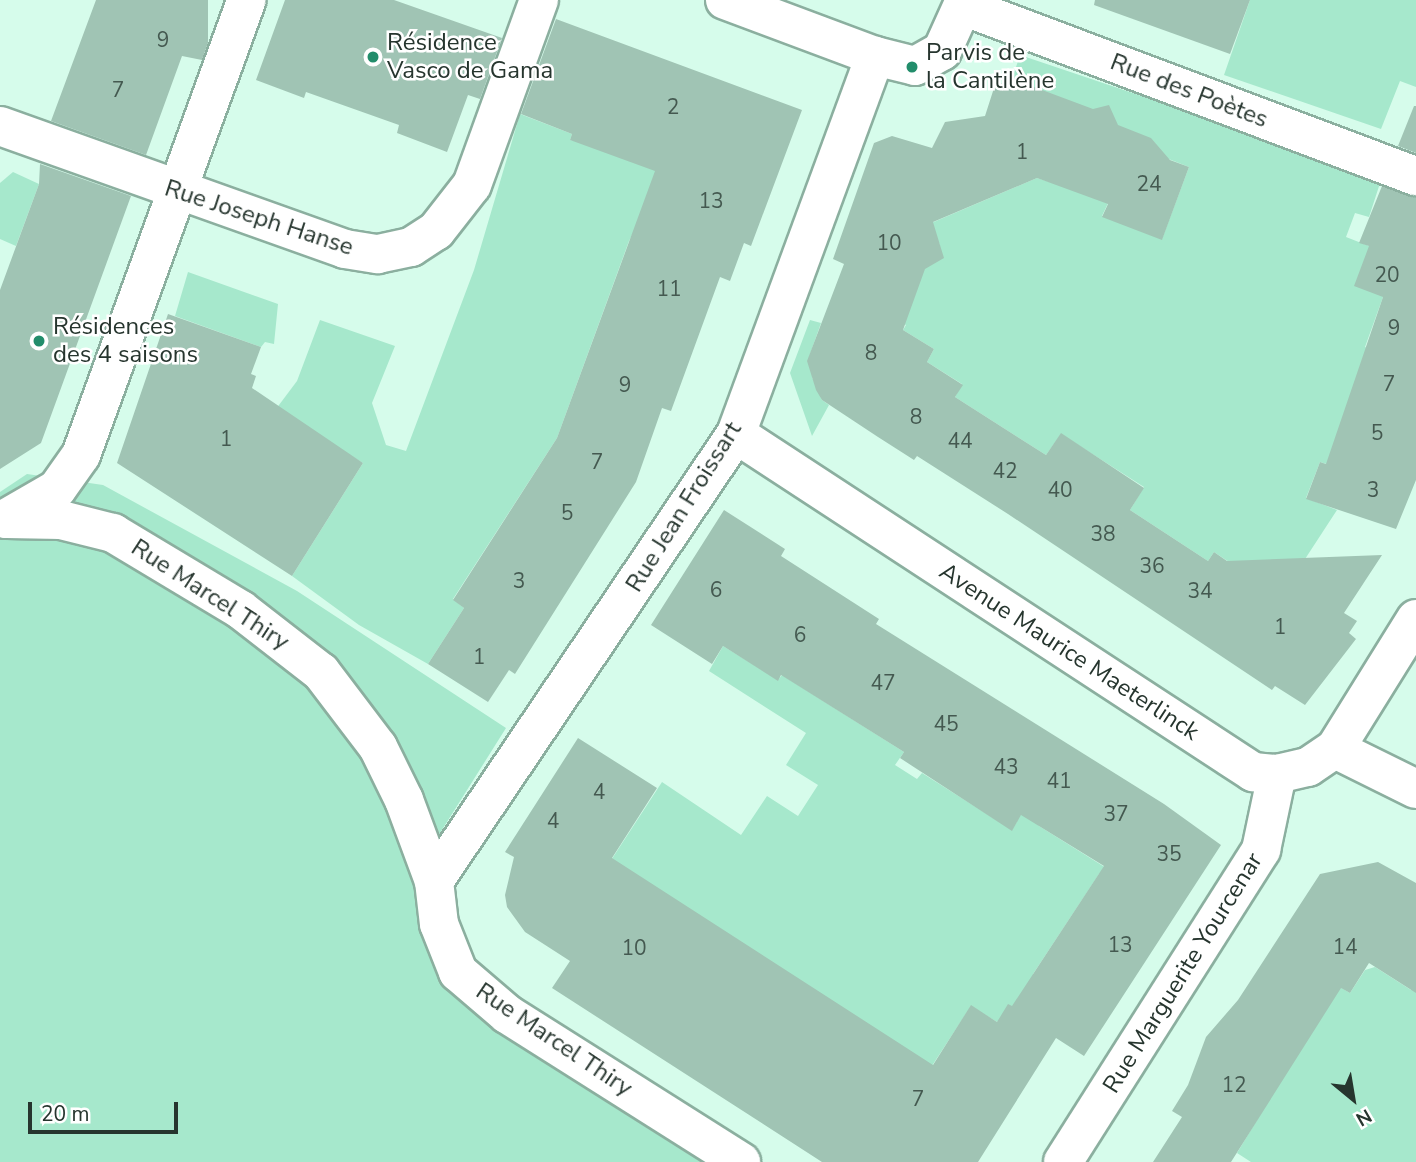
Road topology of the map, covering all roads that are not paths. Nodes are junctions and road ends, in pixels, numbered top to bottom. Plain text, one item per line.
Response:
1 (247, 0) edge
2 (540, 0) edge
3 (725, 0) edge
4 (964, 3) edge
5 (875, 56) junction
6 (0, 126) edge
7 (1416, 176) edge
8 (176, 192) junction
9 (736, 434) junction
10 (4, 520) edge
11 (1416, 619) edge
12 (1335, 749) junction
13 (1277, 774) junction
14 (1416, 789) edge
15 (434, 881) junction
16 (741, 1162) edge
17 (1063, 1162) edge

1 - 8 street
2 - 8 street, Rue Joseph Hanse
3 - 5 street
4 - 5 street
4 - 7 street, Rue des Poètes
5 - 9 street, Rue Jean Froissart
6 - 8 street, Rue Joseph Hanse
8 - 10 street
9 - 13 street, Avenue Maurice Maeterlinck
9 - 15 street, Rue Jean Froissart
10 - 15 street, Rue Marcel Thiry
11 - 12 street
12 - 13 street, Avenue Maurice Maeterlinck
12 - 14 street
13 - 17 street, Rue Marguerite Yourcenar
15 - 16 street, Rue Marcel Thiry

